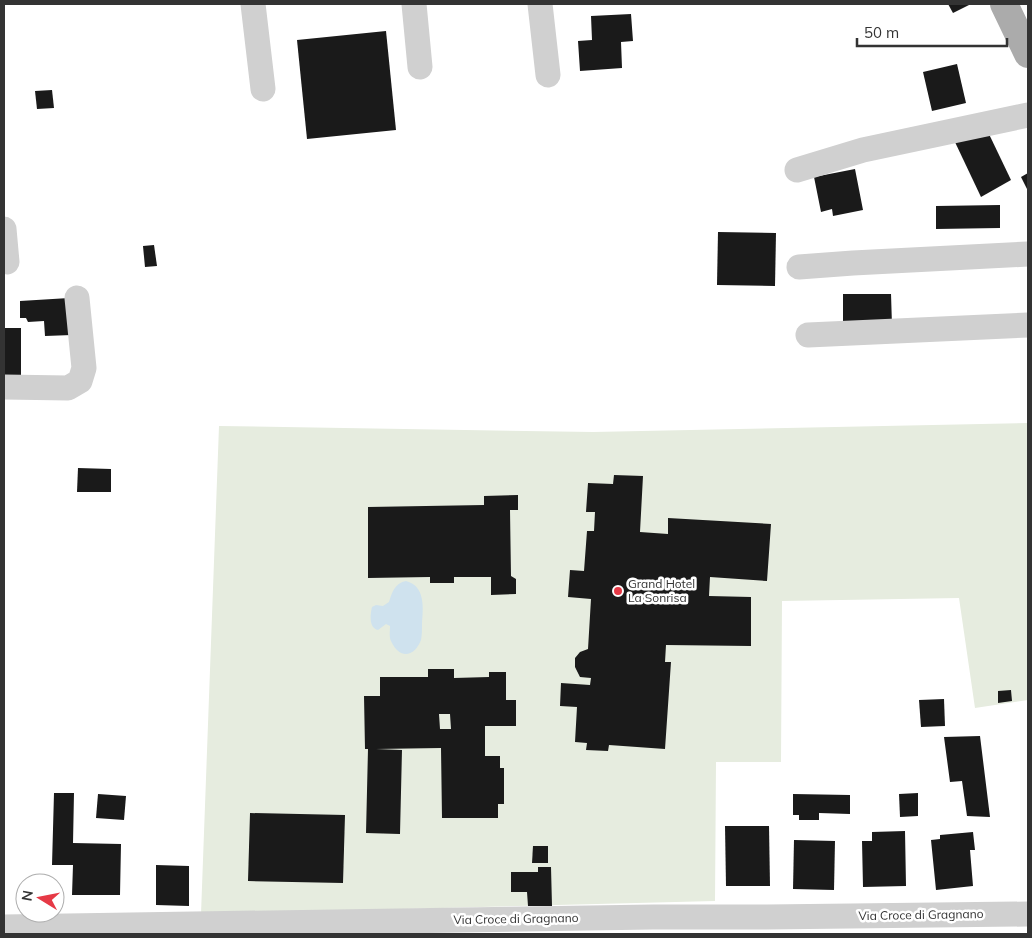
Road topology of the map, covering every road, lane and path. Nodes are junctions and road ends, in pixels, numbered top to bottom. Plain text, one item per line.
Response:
1 (253, 4) edge
2 (414, 4) edge
3 (540, 4) edge
4 (1004, 4) edge
5 (1028, 54) edge
6 (420, 67) dead end
7 (548, 75) dead end
8 (262, 89) dead end
9 (1028, 115) edge
10 (797, 170) dead end
11 (4, 229) edge
12 (1028, 254) edge
13 (7, 262) dead end
14 (799, 267) dead end
15 (77, 298) dead end
16 (1028, 325) edge
17 (808, 335) dead end
18 (4, 387) edge
19 (1028, 914) edge
20 (906, 925) edge
21 (653, 926) edge
22 (4, 927) edge

1 - 8 street
2 - 6 street
3 - 7 street
4 - 5 main road
9 - 10 street
11 - 13 street
12 - 14 street
15 - 18 street
16 - 17 street
19 - 20 street, Via Croce di Gragnano
20 - 21 street, Via Croce di Gragnano
21 - 22 street, Via Croce di Gragnano

